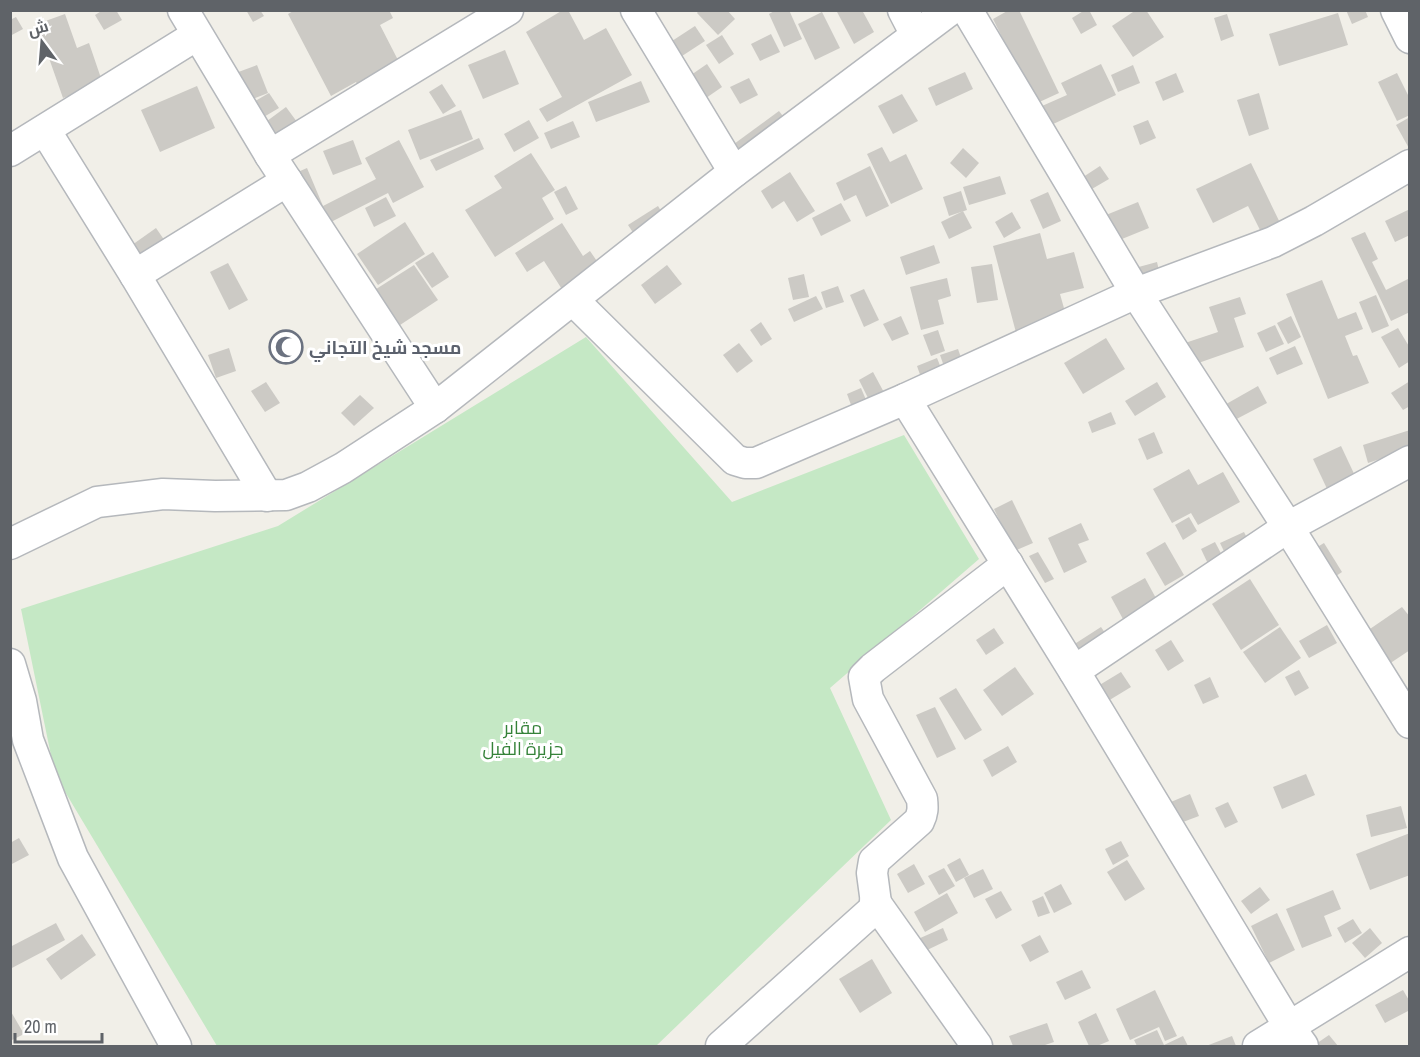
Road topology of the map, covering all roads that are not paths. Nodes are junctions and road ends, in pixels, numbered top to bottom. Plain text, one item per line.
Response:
1 (508, 10) edge
2 (636, 10) edge
3 (950, 10) edge
4 (967, 10) edge
5 (1396, 10) edge
6 (190, 23) edge
7 (910, 23) edge
8 (1410, 39) edge
9 (45, 130) junction
10 (10, 151) edge
11 (270, 155) junction
12 (1410, 165) edge
13 (734, 172) junction
14 (287, 181) junction
15 (135, 275) junction
16 (1136, 293) junction
17 (573, 300) junction
18 (905, 399) junction
19 (435, 408) junction
20 (1410, 461) edge
21 (267, 496) junction
22 (1288, 527) junction
23 (10, 544) edge
24 (1008, 564) junction
25 (10, 664) edge
26 (1074, 671) junction
27 (1406, 707) edge
28 (19, 744) edge
29 (875, 902) junction
30 (1410, 952) edge
31 (1297, 1037) edge
32 (171, 1045) edge
33 (721, 1047) edge
34 (977, 1047) edge
35 (1258, 1047) edge

1 - 11 street
2 - 13 street
3 - 7 street
4 - 16 street
5 - 8 street
6 - 9 street
6 - 11 street
7 - 13 street
9 - 10 street
9 - 15 street
11 - 14 street
12 - 16 street
13 - 17 street
14 - 15 street
14 - 19 street
15 - 21 street
16 - 18 street
16 - 22 street
17 - 18 street
17 - 19 street
18 - 24 street
19 - 21 street
20 - 22 street
21 - 23 street
22 - 26 street
22 - 27 street
24 - 26 street
24 - 29 street
25 - 28 street
26 - 31 street
28 - 32 street
29 - 33 street
29 - 34 street
30 - 31 street
31 - 35 street

